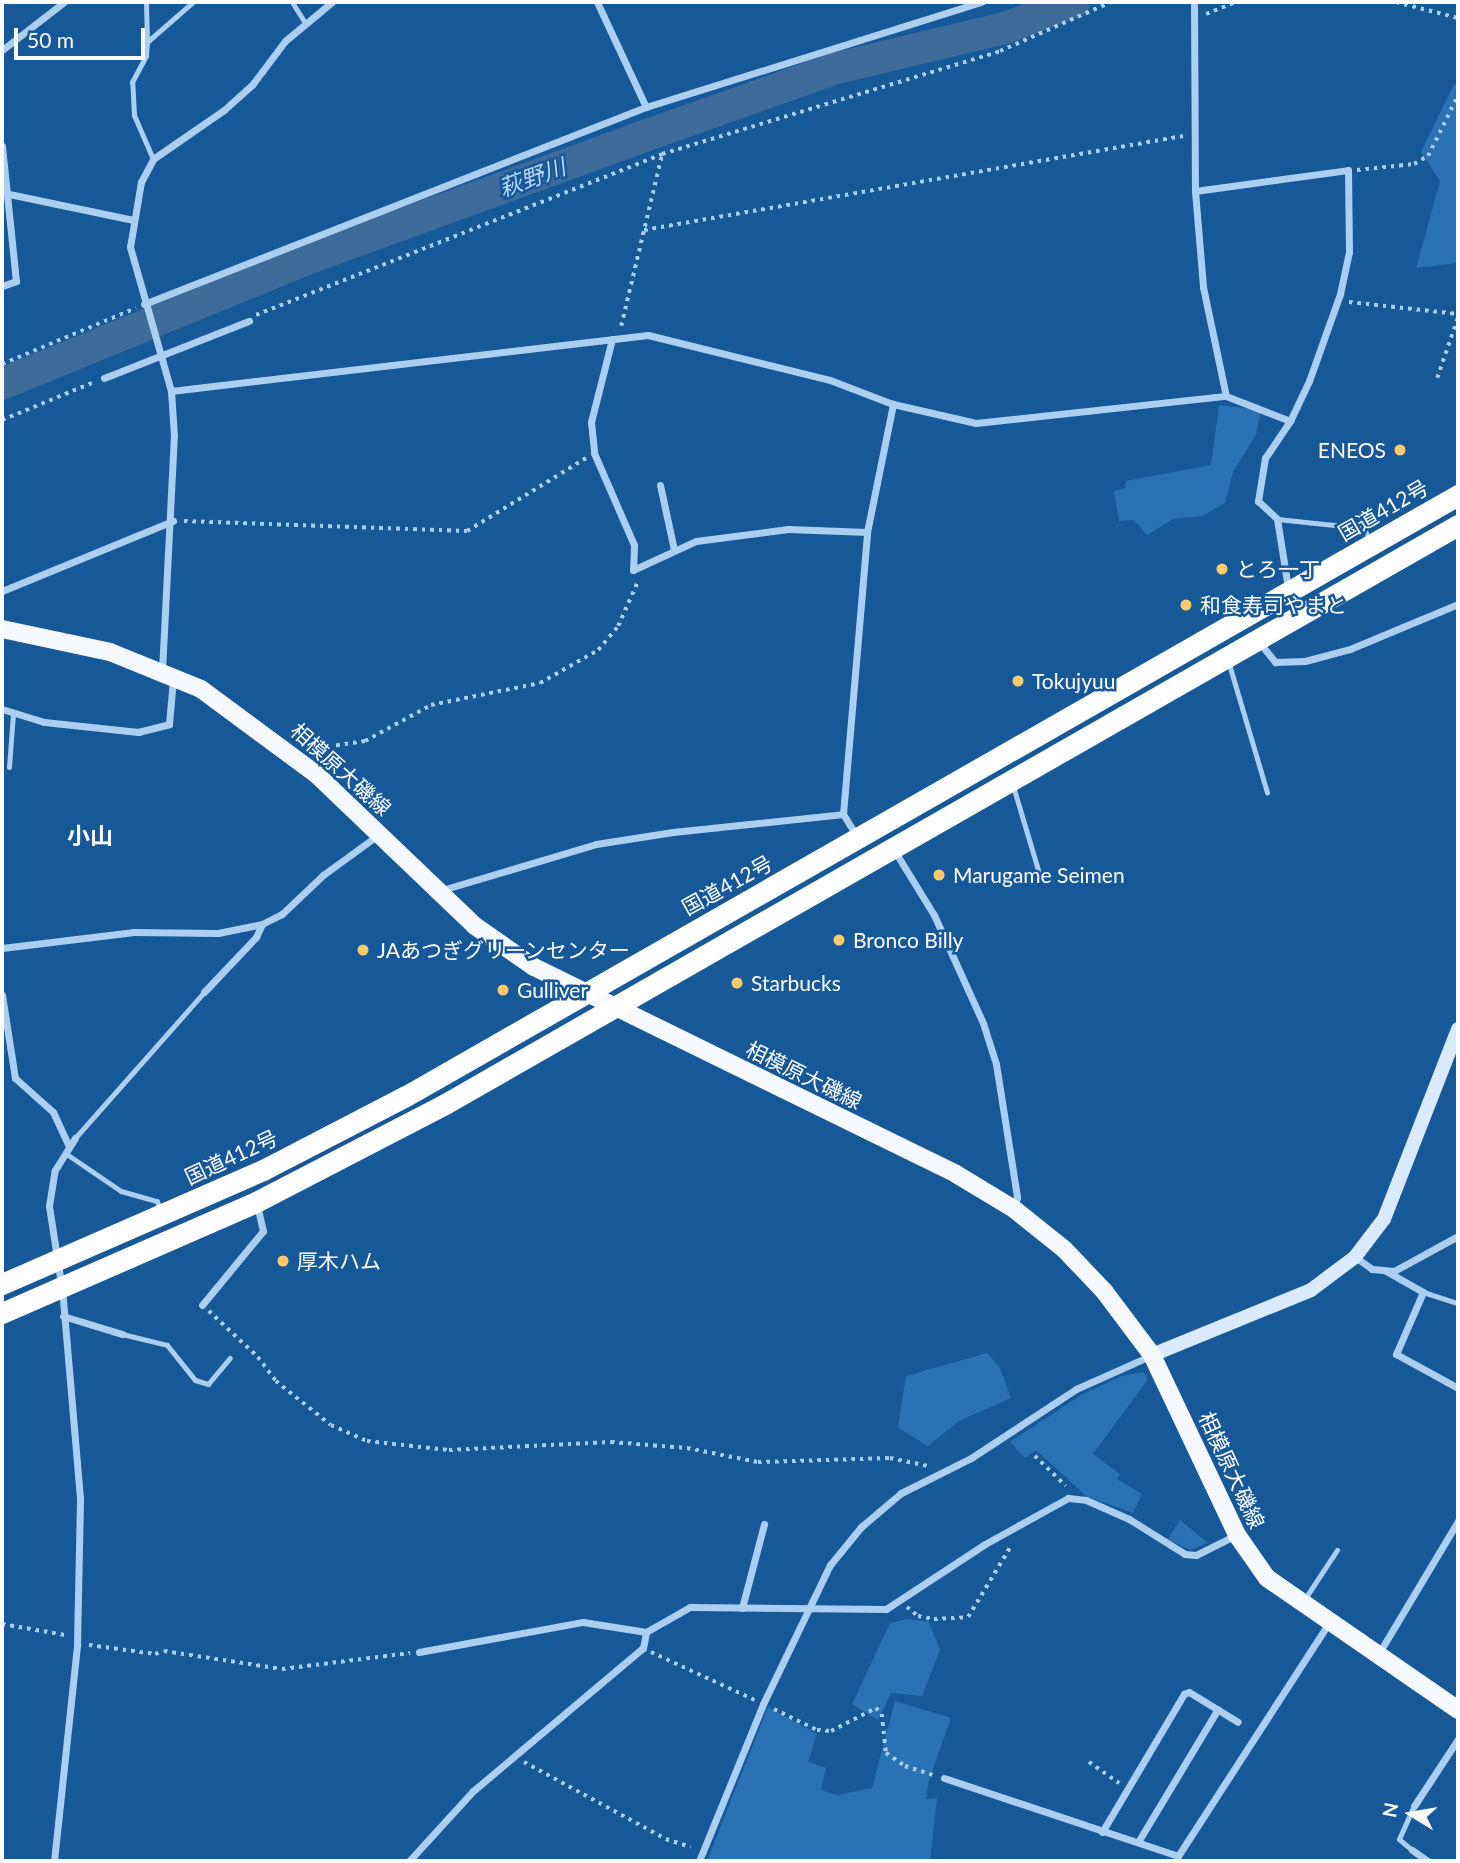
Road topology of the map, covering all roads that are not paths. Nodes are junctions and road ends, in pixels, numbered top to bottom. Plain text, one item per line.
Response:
1 (64, 2) edge
2 (146, 2) edge
3 (193, 2) edge
4 (292, 2) edge
5 (332, 2) edge
6 (597, 2) edge
7 (982, 2) edge
8 (1194, 2) edge
9 (306, 24) junction
10 (147, 42) junction
11 (2, 50) edge
12 (646, 107) junction
13 (2, 146) edge
14 (153, 159) junction
15 (1195, 191) junction
16 (9, 194) junction
17 (133, 220) junction
18 (2, 286) edge
19 (145, 308) junction
20 (249, 321) road end
21 (615, 339) junction
22 (158, 355) junction
23 (104, 378) road end
24 (171, 391) junction
25 (1226, 396) junction
26 (893, 404) junction
27 (1290, 421) junction
28 (660, 485) dead end
29 (1458, 495) edge
30 (1276, 519) junction
31 (173, 521) junction
32 (1458, 525) edge
33 (867, 532) junction
34 (1372, 543) junction
35 (674, 550) junction
36 (2, 591) edge
37 (1289, 592) junction
38 (1458, 604) edge
39 (2, 629) edge
40 (1257, 639) junction
41 (1226, 654) junction
42 (167, 673) junction
43 (2, 709) edge
44 (13, 714) junction
45 (9, 767) dead end
46 (1012, 779) junction
47 (1267, 792) dead end
48 (843, 814) junction
49 (379, 835) junction
50 (859, 839) junction
51 (893, 848) junction
52 (1038, 870) dead end
53 (438, 892) junction
54 (262, 924) junction
55 (2, 948) edge
56 (204, 992) joint
57 (2, 995) edge
58 (584, 995) junction
59 (614, 1008) junction
60 (1458, 1029) edge
61 (75, 1138) joint
62 (67, 1149) junction
63 (256, 1202) junction
64 (1014, 1209) junction
65 (162, 1216) junction
66 (1458, 1236) edge
67 (1355, 1257) junction
68 (59, 1261) junction
69 (1386, 1271) junction
70 (2, 1284) edge
71 (62, 1290) junction
72 (1423, 1292) junction
73 (1457, 1303) edge
74 (202, 1305) road end
75 (2, 1313) edge
76 (63, 1316) junction
77 (122, 1334) joint
78 (1152, 1355) junction
79 (230, 1358) dead end
80 (1458, 1388) edge
81 (1458, 1521) edge
82 (764, 1524) dead end
83 (1237, 1535) junction
84 (1337, 1550) dead end
85 (1301, 1605) junction
86 (742, 1608) junction
87 (809, 1609) junction
88 (1329, 1623) junction
89 (646, 1632) junction
90 (419, 1652) road end
91 (1377, 1656) junction
92 (1218, 1709) junction
93 (1458, 1710) edge
94 (1238, 1722) dead end
95 (1458, 1739) edge
96 (944, 1778) road end
97 (1414, 1806) joint
98 (1102, 1832) junction
99 (1138, 1842) junction
100 (1412, 1850) joint
101 (1177, 1858) edge
102 (54, 1861) edge
103 (409, 1861) edge
104 (699, 1861) edge
105 (1428, 1861) edge

1 - 11 street
2 - 10 lane
3 - 10 lane
4 - 9 lane
5 - 9 street
6 - 12 street
7 - 12 street
8 - 15 street
9 - 14 street
10 - 14 lane
12 - 19 street
13 - 16 street
14 - 17 street
15 - 25 street
15 - 27 street
16 - 17 street
16 - 18 street
17 - 19 street
19 - 22 street
20 - 22 street
21 - 24 street
21 - 26 street
21 - 35 street
22 - 23 street
22 - 24 street
24 - 31 street
25 - 26 street
25 - 27 street
26 - 33 street
27 - 30 street
28 - 35 street
29 - 34 highway, 国道412号
30 - 34 lane
30 - 37 street
31 - 36 street
31 - 42 street
32 - 40 highway
33 - 35 street
33 - 48 street
34 - 37 highway, 国道412号
37 - 50 highway, 国道412号
38 - 40 street
39 - 42 main road, 相模原大磯線
40 - 41 highway
41 - 46 highway
41 - 47 lane
42 - 44 street
42 - 49 main road, 相模原大磯線
43 - 44 street
44 - 45 lane
46 - 51 highway
46 - 52 lane
48 - 50 street
48 - 53 street
49 - 53 main road, 相模原大磯線
49 - 54 street
50 - 58 highway, 国道412号
51 - 59 highway
51 - 64 street
53 - 58 main road, 相模原大磯線
54 - 55 street
54 - 56 street
56 - 61 lane
57 - 62 street
58 - 59 main road, 相模原大磯線
58 - 65 highway, 国道412号
59 - 63 highway
59 - 64 main road, 相模原大磯線
60 - 67 street
61 - 62 street
62 - 65 lane
62 - 68 street
63 - 71 highway
63 - 74 street
64 - 78 main road, 相模原大磯線
65 - 68 highway, 国道412号
66 - 69 street
67 - 69 street
67 - 78 street
68 - 70 highway, 国道412号
68 - 71 street
69 - 72 street
71 - 75 highway
71 - 76 street
72 - 73 lane
72 - 80 street
76 - 77 street
76 - 102 street
77 - 79 lane
78 - 83 main road, 相模原大磯線
78 - 87 street
81 - 91 street
82 - 86 street
83 - 85 main road, 相模原大磯線
83 - 87 street
84 - 85 lane
85 - 88 main road, 相模原大磯線
86 - 87 street
86 - 89 street
87 - 104 street
88 - 91 main road, 相模原大磯線
88 - 101 street
89 - 90 street
89 - 103 street
91 - 93 main road, 相模原大磯線
92 - 94 street
92 - 98 street
92 - 99 street
95 - 97 street
96 - 98 street
97 - 100 lane
98 - 99 street
99 - 101 street
100 - 105 street

